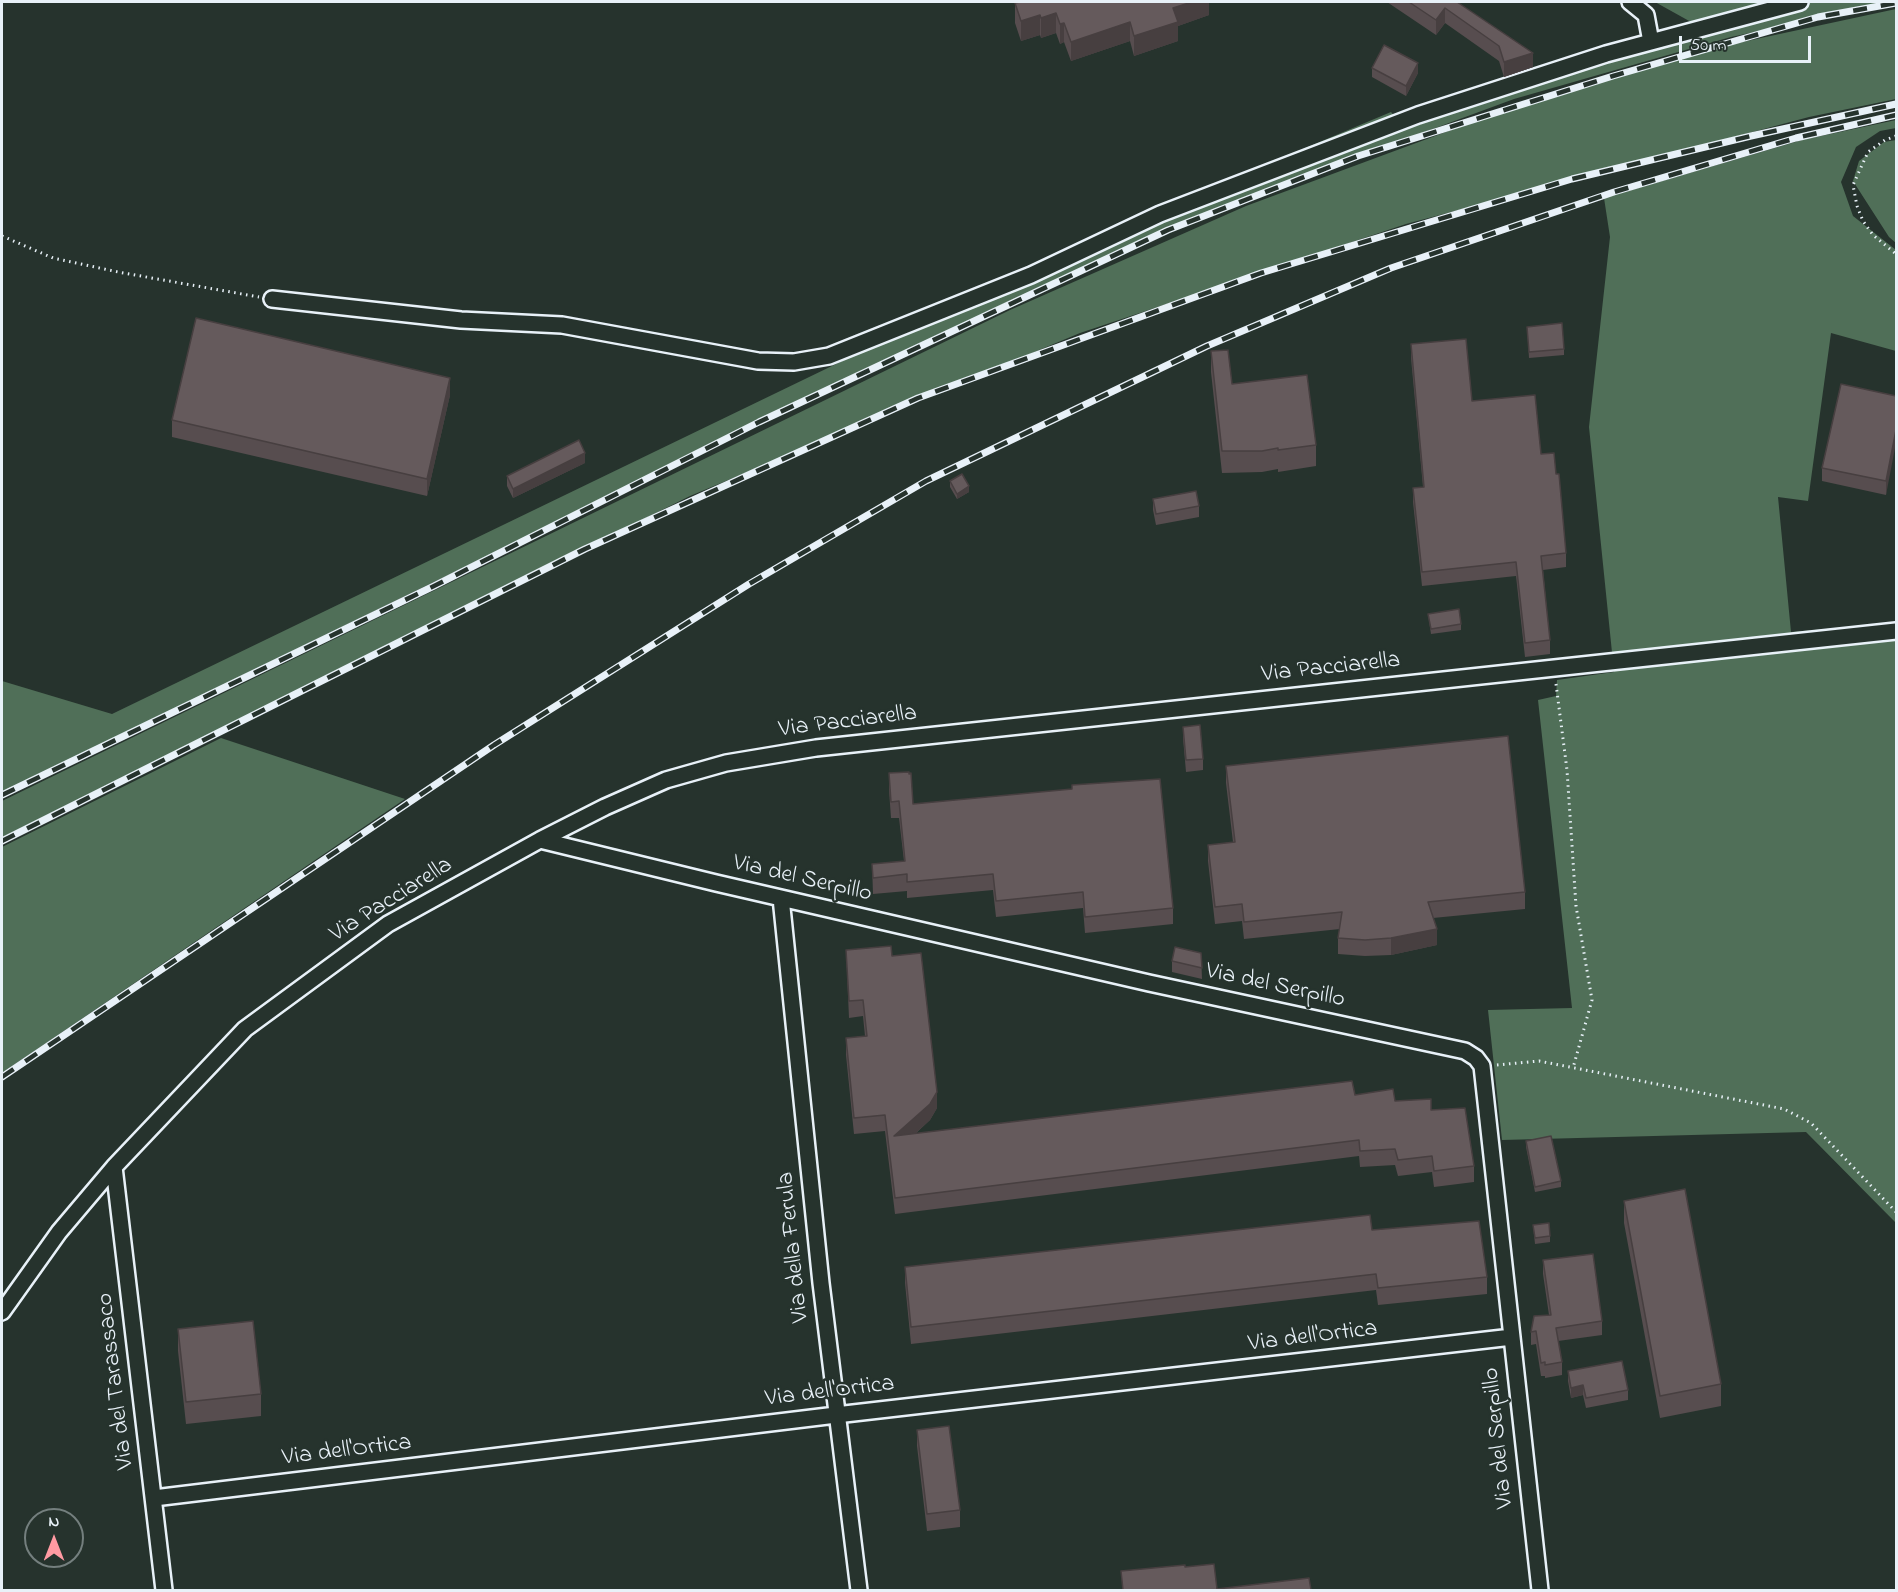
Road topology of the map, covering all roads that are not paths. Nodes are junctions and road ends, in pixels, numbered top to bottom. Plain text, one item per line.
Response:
1 (1630, 2) edge
2 (1800, 2) edge
3 (1651, 42) junction
4 (272, 299) road end
5 (1896, 631) edge
6 (540, 840) junction
7 (781, 898) junction
8 (114, 1167) junction
9 (2, 1312) edge
10 (1512, 1338) junction
11 (836, 1415) junction
12 (154, 1498) junction
13 (164, 1590) edge
14 (859, 1590) edge
15 (1540, 1590) edge

1 - 3 street
2 - 3 street
3 - 4 street
5 - 6 street, Via Pacciarella
6 - 7 street, Via del Serpillo
6 - 8 street, Via Pacciarella
7 - 10 street, Via del Serpillo
7 - 11 street, Via della Ferula
8 - 9 street, Via Pacciarella
8 - 12 street, Via del Tarassaco
10 - 11 street, Via dell'Ortica
10 - 15 street, Via del Serpillo
11 - 12 street, Via dell'Ortica
11 - 14 street, Via della Ferula
12 - 13 street, Via del Tarassaco

